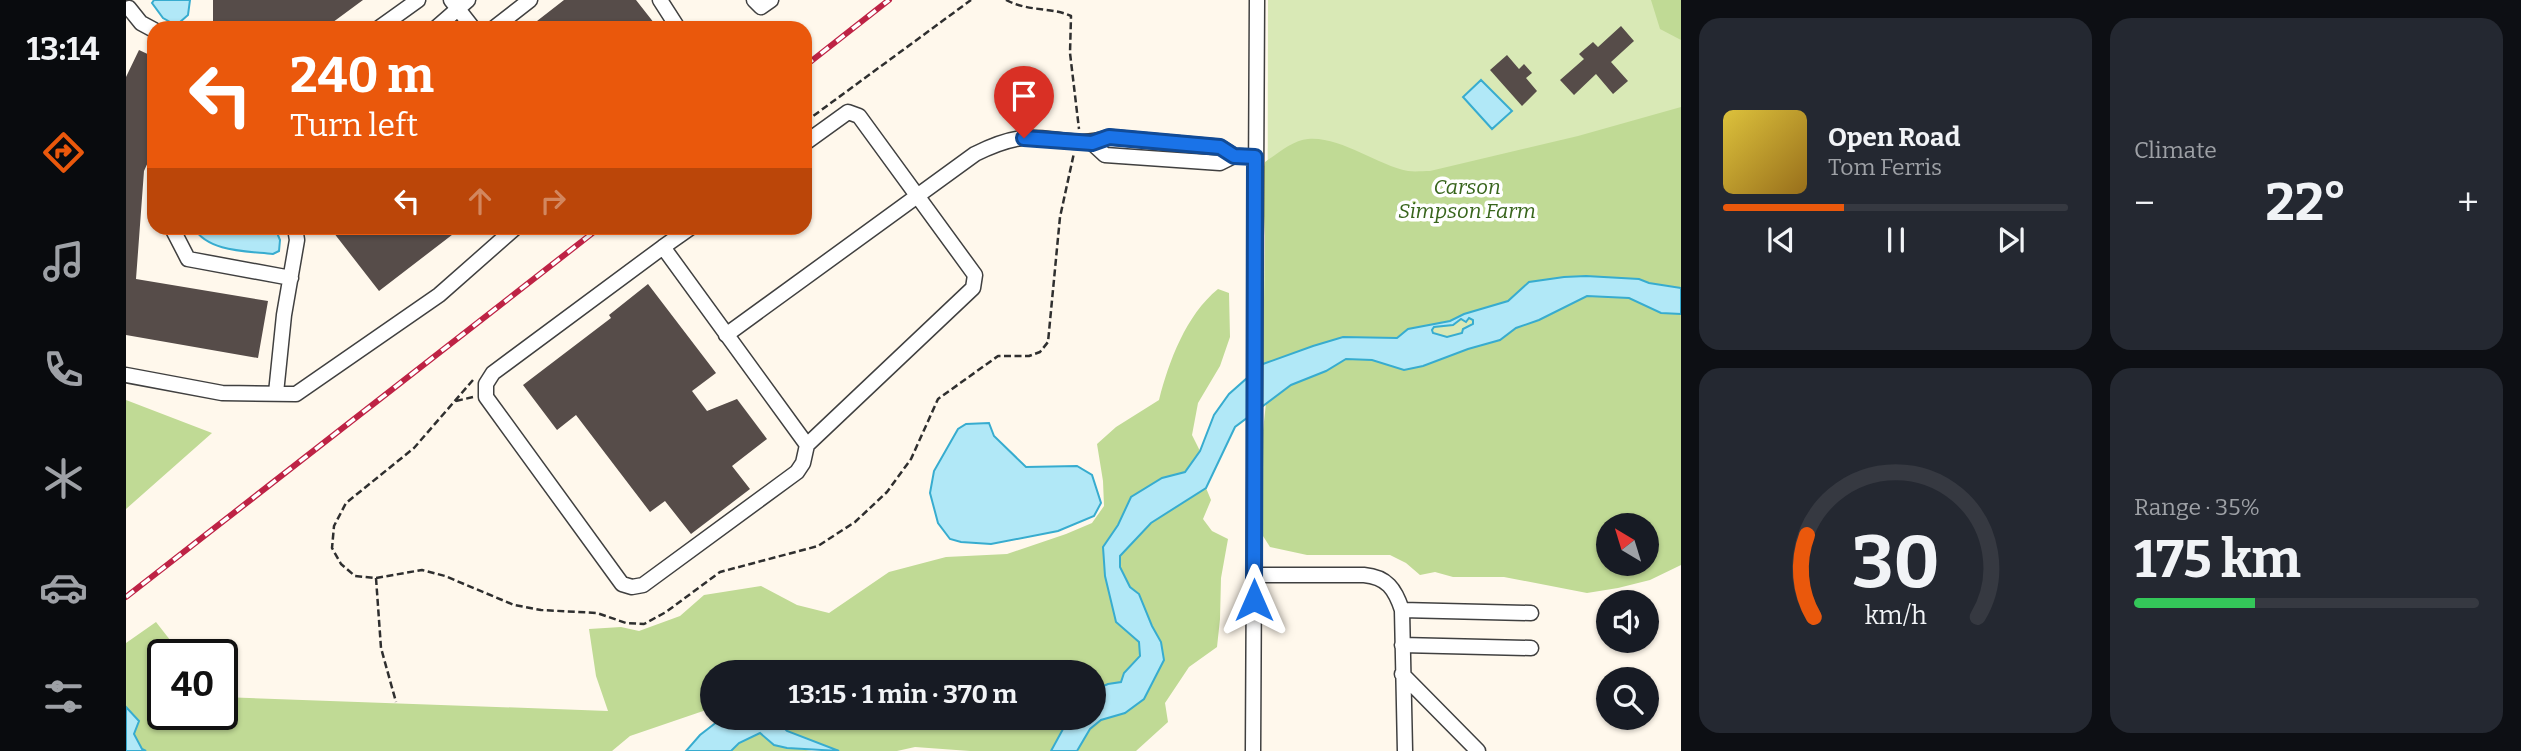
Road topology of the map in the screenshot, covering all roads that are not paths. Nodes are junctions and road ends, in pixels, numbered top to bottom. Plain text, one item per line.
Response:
1 (418, 0) edge
2 (530, 0) edge
3 (660, 0) edge
4 (754, 0) edge
5 (771, 0) edge
6 (1257, 0) edge
7 (459, 3) edge
8 (130, 7) edge
9 (389, 21) edge
10 (442, 21) edge
11 (469, 21) edge
12 (503, 21) edge
13 (674, 21) edge
14 (147, 26) edge
15 (812, 138) edge
16 (1255, 157) junction
17 (918, 196) junction
18 (176, 235) edge
19 (296, 235) edge
20 (507, 235) edge
21 (680, 235) edge
22 (663, 247) junction
23 (291, 278) junction
24 (726, 335) junction
25 (126, 374) edge
26 (276, 393) junction
27 (807, 445) junction
28 (1254, 575) junction
29 (1402, 610) junction
30 (1531, 613) dead end
31 (1402, 645) junction
32 (1531, 648) dead end
33 (1402, 674) junction
34 (1254, 751) edge
35 (1405, 751) edge
36 (1478, 751) edge

1 - 9 street
2 - 12 street
3 - 13 street
4 - 5 street
6 - 16 street
7 - 10 street
7 - 11 street
8 - 14 street
15 - 17 street
16 - 17 street
16 - 28 street
17 - 24 street
17 - 27 street
18 - 23 street
19 - 23 street
20 - 26 street
21 - 22 street
22 - 24 street
22 - 27 street
23 - 26 street
24 - 27 street
25 - 26 street
28 - 29 street
28 - 34 street
29 - 30 street
29 - 31 street
31 - 32 street
31 - 33 street
33 - 35 street
33 - 36 street

